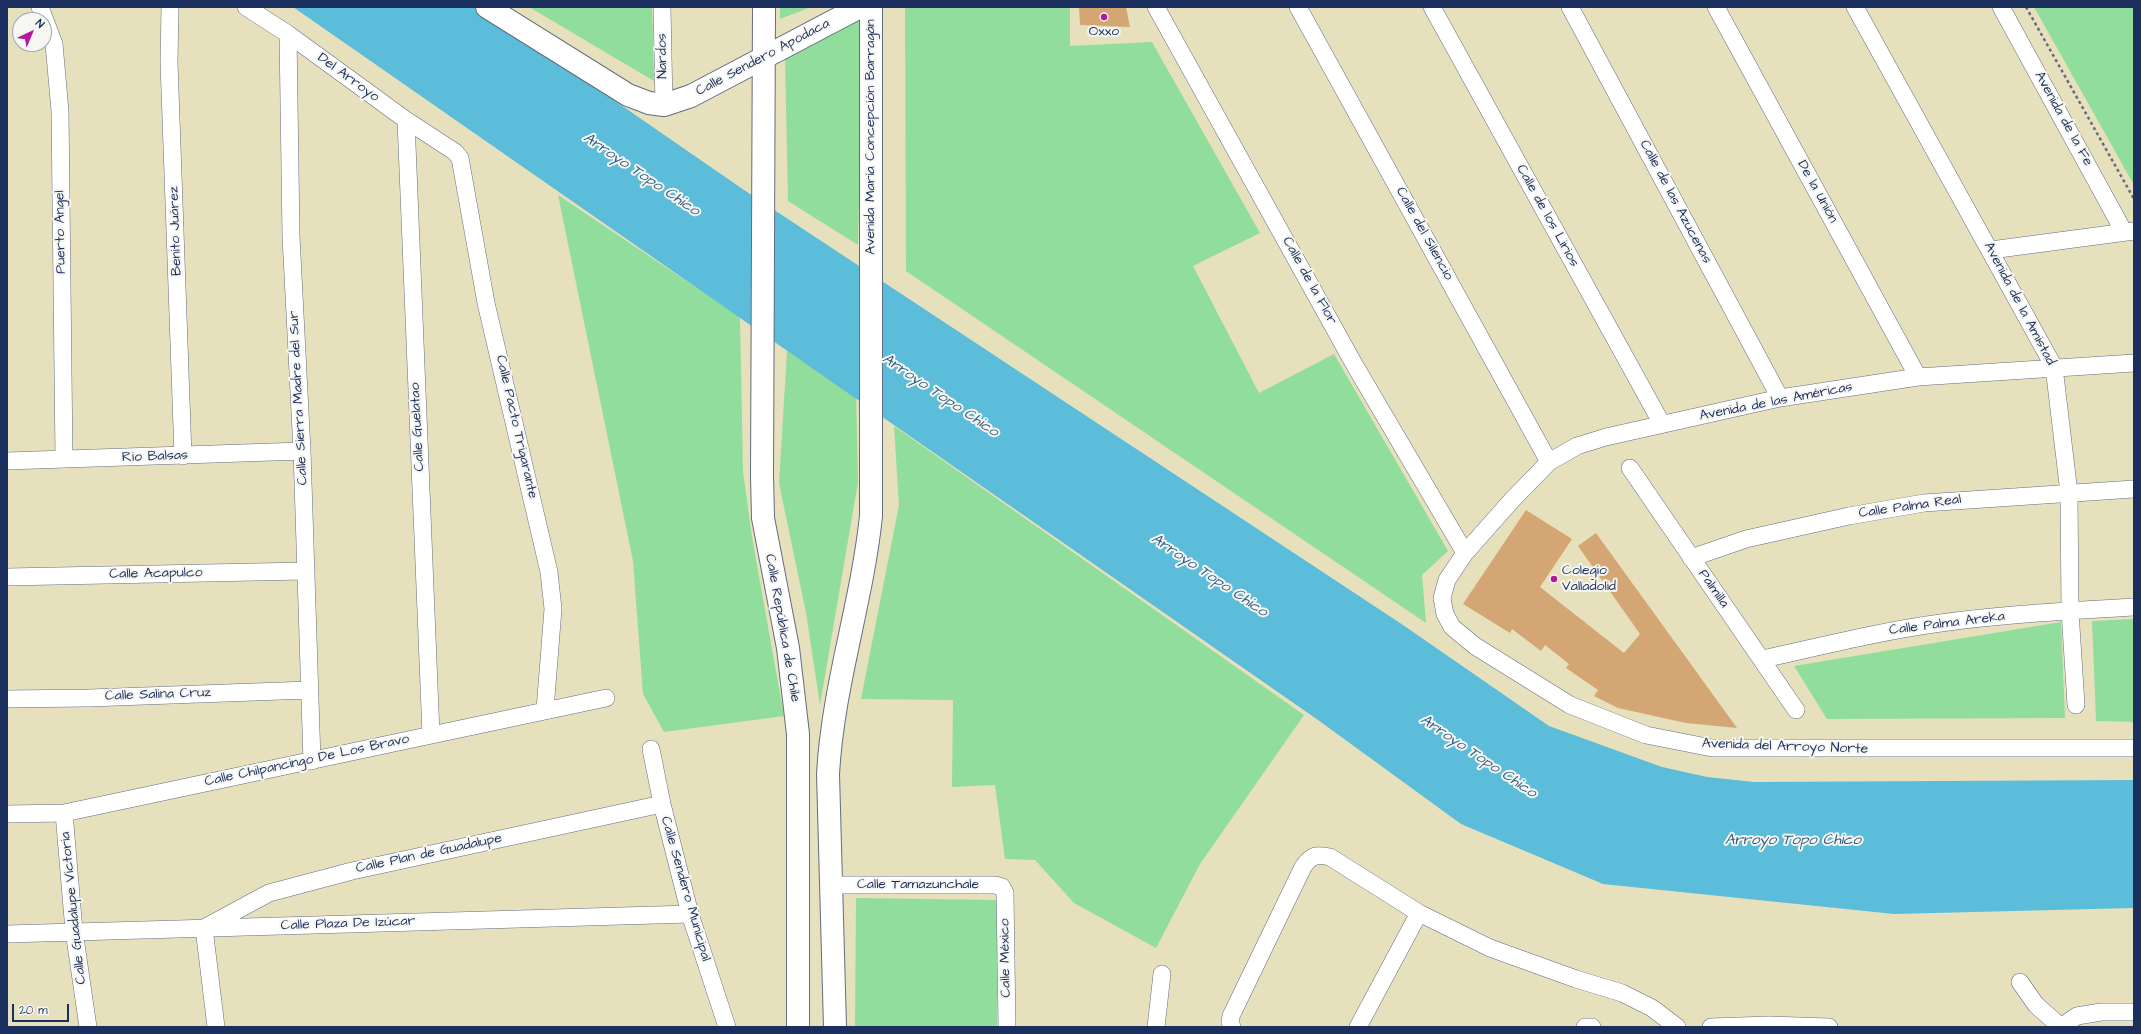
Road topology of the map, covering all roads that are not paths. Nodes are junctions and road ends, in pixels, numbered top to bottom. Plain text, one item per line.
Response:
1 (40, 7) edge
2 (170, 7) edge
3 (246, 7) edge
4 (487, 7) edge
5 (662, 7) edge
6 (764, 7) edge
7 (860, 7) edge
8 (871, 7) edge
9 (1156, 7) edge
10 (1298, 7) edge
11 (1432, 7) edge
12 (1570, 7) edge
13 (1716, 7) edge
14 (1855, 7) edge
15 (2001, 7) edge
16 (288, 34) junction
17 (763, 58) junction
18 (664, 105) junction
19 (406, 120) junction
20 (450, 149) joint
21 (2129, 231) edge
22 (1991, 250) junction
23 (2134, 363) edge
24 (2054, 367) junction
25 (1918, 377) junction
26 (1780, 398) junction
27 (1662, 424) junction
28 (302, 451) junction
29 (183, 456) junction
30 (64, 459) junction
31 (7, 461) edge
32 (1549, 462) junction
33 (1630, 468) dead end
34 (2134, 489) edge
35 (2069, 493) junction
36 (1465, 553) junction
37 (1691, 558) junction
38 (305, 571) junction
39 (7, 577) edge
40 (2134, 607) edge
41 (2070, 611) junction
42 (1763, 659) junction
43 (309, 690) junction
44 (7, 698) edge
45 (606, 698) dead end
46 (2076, 705) dead end
47 (545, 710) junction
48 (1796, 710) dead end
49 (431, 735) junction
50 (651, 748) dead end
51 (2134, 748) edge
52 (312, 761) junction
53 (662, 804) junction
54 (64, 813) junction
55 (7, 814) edge
56 (832, 885) junction
57 (1004, 889) joint
58 (1418, 913) junction
59 (690, 914) junction
60 (204, 928) junction
61 (74, 931) junction
62 (7, 934) edge
63 (1162, 974) dead end
64 (2020, 982) dead end
65 (2134, 1012) edge
66 (1658, 1021) edge
67 (88, 1027) edge
68 (216, 1027) edge
69 (727, 1027) edge
70 (798, 1027) edge
71 (835, 1027) edge
72 (1007, 1027) edge
73 (1156, 1027) edge
74 (1232, 1027) edge
75 (1358, 1027) edge
76 (1585, 1027) edge
77 (1592, 1027) edge
78 (1677, 1027) edge
79 (1711, 1027) edge
80 (1829, 1027) edge
81 (2061, 1027) edge

1 - 30 street, Puerto Angel
2 - 29 street, Benito Juárez
3 - 16 street, Del Arroyo
4 - 18 street
5 - 18 street, Nardos
6 - 17 street
7 - 17 street, Calle Sendero Apodaca
8 - 56 street, Avenida María Concepción Barragán
9 - 36 street, Calle de la Flor
10 - 32 street, Calle del Silencio
11 - 27 street, Calle de los Lirios
12 - 26 street, Calle de las Azucenas
13 - 25 street, De la Unión
14 - 22 street, Avenida de la Amistad
15 - 21 street, Avenida de la Fe
16 - 19 street, Del Arroyo
16 - 28 street, Calle Sierra Madre del Sur
17 - 18 street, Calle Sendero Apodaca
17 - 70 street, Calle República de Chile
19 - 20 street, Del Arroyo
19 - 49 street, Calle Guelatao
20 - 47 street, Calle Pacto Trigarante
21 - 22 street
22 - 24 street, Avenida de la Amistad
23 - 24 street, Avenida de las Américas
24 - 25 street, Avenida de las Américas
24 - 35 street, Avenida de la Amistad
25 - 26 street, Avenida de las Américas
26 - 27 street, Avenida de las Américas
27 - 32 street, Avenida de las Américas
28 - 29 street, Rio Balsas
28 - 38 street, Calle Sierra Madre del Sur
29 - 30 street, Rio Balsas
30 - 31 street, Rio Balsas
32 - 36 street, Avenida de las Américas
33 - 37 street, Palmilla
34 - 35 street, Calle Palma Real
35 - 37 street, Calle Palma Real
35 - 41 street, Avenida de la Amistad
36 - 51 street, Avenida del Arroyo Norte
37 - 42 street, Palmilla
38 - 39 street, Calle Acapulco
38 - 43 street, Calle Sierra Madre del Sur
40 - 41 street, Calle Palma Areka
41 - 42 street, Calle Palma Areka
41 - 46 street, Avenida de la Amistad
42 - 48 street, Palmilla
43 - 44 street, Calle Salina Cruz
43 - 52 street, Calle Sierra Madre del Sur
45 - 47 street, Calle Chilpancingo De Los Bravo
47 - 49 street, Calle Chilpancingo De Los Bravo
49 - 52 street, Calle Chilpancingo De Los Bravo
50 - 53 street, Calle Sendero Municipal
52 - 54 street, Calle Chilpancingo De Los Bravo
53 - 59 street, Calle Sendero Municipal
53 - 60 street, Calle Plan de Guadalupe
54 - 55 street, Calle Chilpancingo De Los Bravo
54 - 61 street, Calle Guadalupe Victoria
56 - 57 street, Calle Tamazunchale
56 - 71 street
57 - 72 street, Calle México
58 - 66 street
58 - 74 street
58 - 75 street
59 - 60 street, Calle Plaza De Izúcar
59 - 69 street, Calle Sendero Municipal
60 - 61 street, Calle Plaza De Izúcar
60 - 68 street
61 - 62 street, Calle Plaza De Izúcar
61 - 67 street, Calle Guadalupe Victoria
63 - 73 street
64 - 81 street
65 - 81 street
66 - 78 street
76 - 77 street
79 - 80 street

